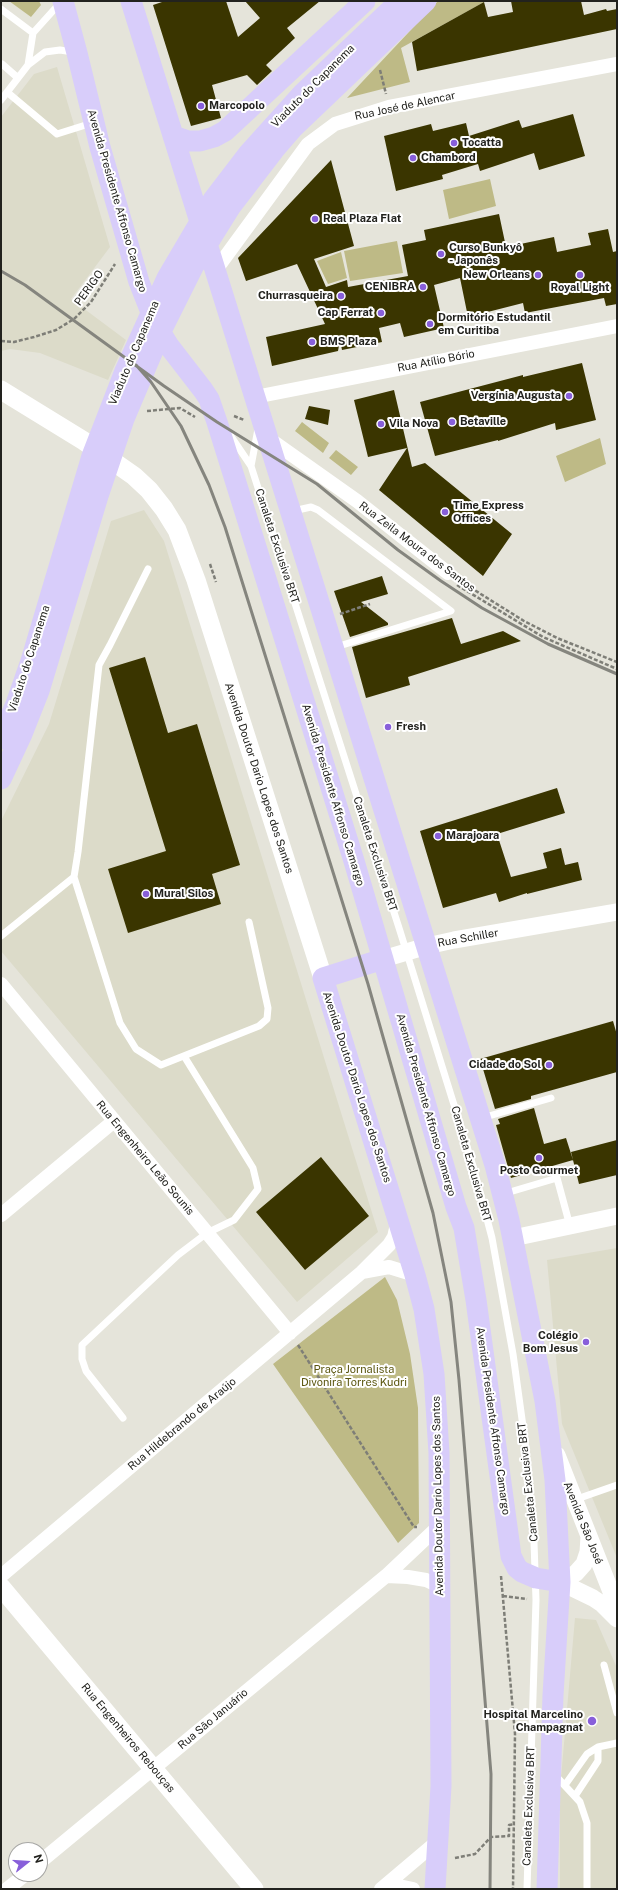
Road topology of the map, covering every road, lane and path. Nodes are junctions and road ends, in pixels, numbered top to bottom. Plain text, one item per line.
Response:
1 (62, 1) edge
2 (131, 1) edge
3 (365, 1) edge
4 (400, 1) edge
5 (426, 1) edge
6 (1, 9) edge
7 (33, 33) junction
8 (370, 43) junction
9 (77, 53) junction
10 (2, 64) edge
11 (617, 64) edge
12 (28, 65) junction
13 (18, 78) junction
14 (7, 92) junction
15 (1, 100) edge
16 (389, 107) junction
17 (94, 123) junction
18 (173, 136) junction
19 (118, 259) dead end
20 (215, 271) junction
21 (617, 326) edge
22 (1, 341) edge
23 (1, 390) edge
24 (258, 406) junction
25 (141, 412) dead end
26 (205, 413) junction
27 (268, 438) junction
28 (251, 466) junction
29 (291, 512) junction
30 (148, 569) dead end
31 (448, 573) joint
32 (370, 604) dead end
33 (324, 619) junction
34 (333, 647) junction
35 (617, 662) edge
36 (10, 733) edge
37 (1, 779) edge
38 (74, 877) junction
39 (617, 912) edge
40 (249, 922) dead end
41 (1, 936) edge
42 (427, 946) junction
43 (406, 952) junction
44 (383, 959) junction
45 (323, 978) junction
46 (1, 984) edge
47 (184, 1056) junction
48 (551, 1098) dead end
49 (480, 1119) junction
50 (114, 1121) junction
51 (503, 1194) junction
52 (1, 1215) edge
53 (617, 1216) edge
54 (399, 1218) junction
55 (570, 1226) junction
56 (207, 1233) junction
57 (513, 1238) junction
58 (362, 1272) junction
59 (415, 1275) junction
60 (290, 1333) junction
61 (123, 1418) dead end
62 (550, 1438) junction
63 (617, 1485) edge
64 (574, 1500) junction
65 (440, 1525) junction
66 (589, 1536) junction
67 (1, 1576) edge
68 (386, 1576) junction
69 (536, 1578) junction
70 (560, 1582) junction
71 (1, 1587) edge
72 (441, 1587) junction
73 (503, 1596) dead end
74 (617, 1607) edge
75 (617, 1619) edge
76 (604, 1665) dead end
77 (617, 1713) edge
78 (617, 1743) edge
79 (598, 1747) junction
80 (153, 1768) junction
81 (551, 1770) junction
82 (565, 1786) junction
83 (575, 1796) junction
84 (509, 1824) dead end
85 (439, 1840) junction
86 (48, 1855) edge
87 (452, 1859) dead end
88 (16, 1882) edge
89 (7, 1889) edge
90 (254, 1889) edge
91 (381, 1889) edge
92 (413, 1889) edge
93 (435, 1889) edge
94 (513, 1889) edge
95 (527, 1889) edge
96 (547, 1889) edge
97 (587, 1889) edge

1 - 7 lane
1 - 9 main road, Avenida Presidente Affonso Camargo
2 - 18 main road
3 - 18 main road
4 - 8 main road
5 - 8 main road
6 - 7 lane
7 - 12 lane
8 - 16 path
8 - 36 main road, Viaduto do Capanema
9 - 12 lane
9 - 17 main road, Avenida Presidente Affonso Camargo
10 - 13 lane
11 - 16 street, Rua José de Alencar
12 - 13 lane
13 - 14 lane
14 - 15 lane
14 - 17 lane
16 - 20 street, Rua José de Alencar
17 - 26 main road, Avenida Presidente Affonso Camargo
18 - 20 main road
19 - 22 path, PERIGO
20 - 24 main road
21 - 24 street, Rua Atílio Bório
23 - 45 main road, Avenida Doutor Dario Lopes dos Santos
24 - 27 main road
24 - 28 lane, Canaleta Exclusiva BRT
25 - 26 path
26 - 28 lane, Canaleta Exclusiva BRT
26 - 44 main road, Avenida Presidente Affonso Camargo
27 - 29 main road
27 - 31 street, Rua Zeila Moura dos Santos
28 - 43 lane, Canaleta Exclusiva BRT
29 - 33 main road
29 - 34 lane
30 - 38 lane
31 - 35 path, Rua Zeila Moura dos Santos
32 - 33 path
33 - 34 main road
34 - 42 main road
36 - 37 main road, Viaduto do Capanema
38 - 41 lane
38 - 47 lane
39 - 42 street, Rua Schiller
40 - 47 lane
42 - 43 street, Rua Schiller
42 - 49 main road
43 - 44 street, Rua Schiller
43 - 69 lane, Canaleta Exclusiva BRT
44 - 45 main road, Rua Schiller
44 - 69 main road, Avenida Presidente Affonso Camargo
45 - 54 main road, Avenida Doutor Dario Lopes dos Santos
46 - 50 street, Rua Engenheiro Leão Sounis
47 - 56 lane
48 - 49 lane
49 - 51 main road
50 - 52 street
50 - 56 street, Rua Engenheiro Leão Sounis
51 - 55 lane
51 - 57 main road
53 - 55 street
54 - 58 street, Rua Hildebrando de Araújo
54 - 59 main road, Avenida Doutor Dario Lopes dos Santos
55 - 57 street
56 - 60 street, Rua Engenheiro Leão Sounis
56 - 61 lane
57 - 62 main road
58 - 59 street, Rua Hildebrando de Araújo
58 - 60 street, Rua Hildebrando de Araújo
59 - 65 main road, Avenida Doutor Dario Lopes dos Santos
60 - 65 path
60 - 67 street, Rua Hildebrando de Araújo
62 - 64 street, Avenida São José
62 - 70 main road
63 - 64 lane
64 - 66 street, Avenida São José
65 - 68 street, Rua São Januário
65 - 72 main road, Avenida Doutor Dario Lopes dos Santos
66 - 70 street
66 - 74 street, Avenida São José
68 - 72 street
68 - 80 street, Rua São Januário
69 - 70 main road, Avenida Presidente Affonso Camargo
69 - 95 lane, Canaleta Exclusiva BRT
70 - 75 street
70 - 81 main road
71 - 80 main road, Rua Engenheiros Rebouças
72 - 85 main road, Avenida Doutor Dario Lopes dos Santos
73 - 94 path
76 - 77 lane
78 - 79 lane
79 - 82 lane
79 - 83 lane
80 - 86 street, Rua São Januário
80 - 90 main road, Rua Engenheiros Rebouças
81 - 82 lane
81 - 96 main road
82 - 83 lane
83 - 97 lane
84 - 87 path
85 - 91 street
85 - 93 main road, Avenida Doutor Dario Lopes dos Santos
88 - 89 street
91 - 92 street

